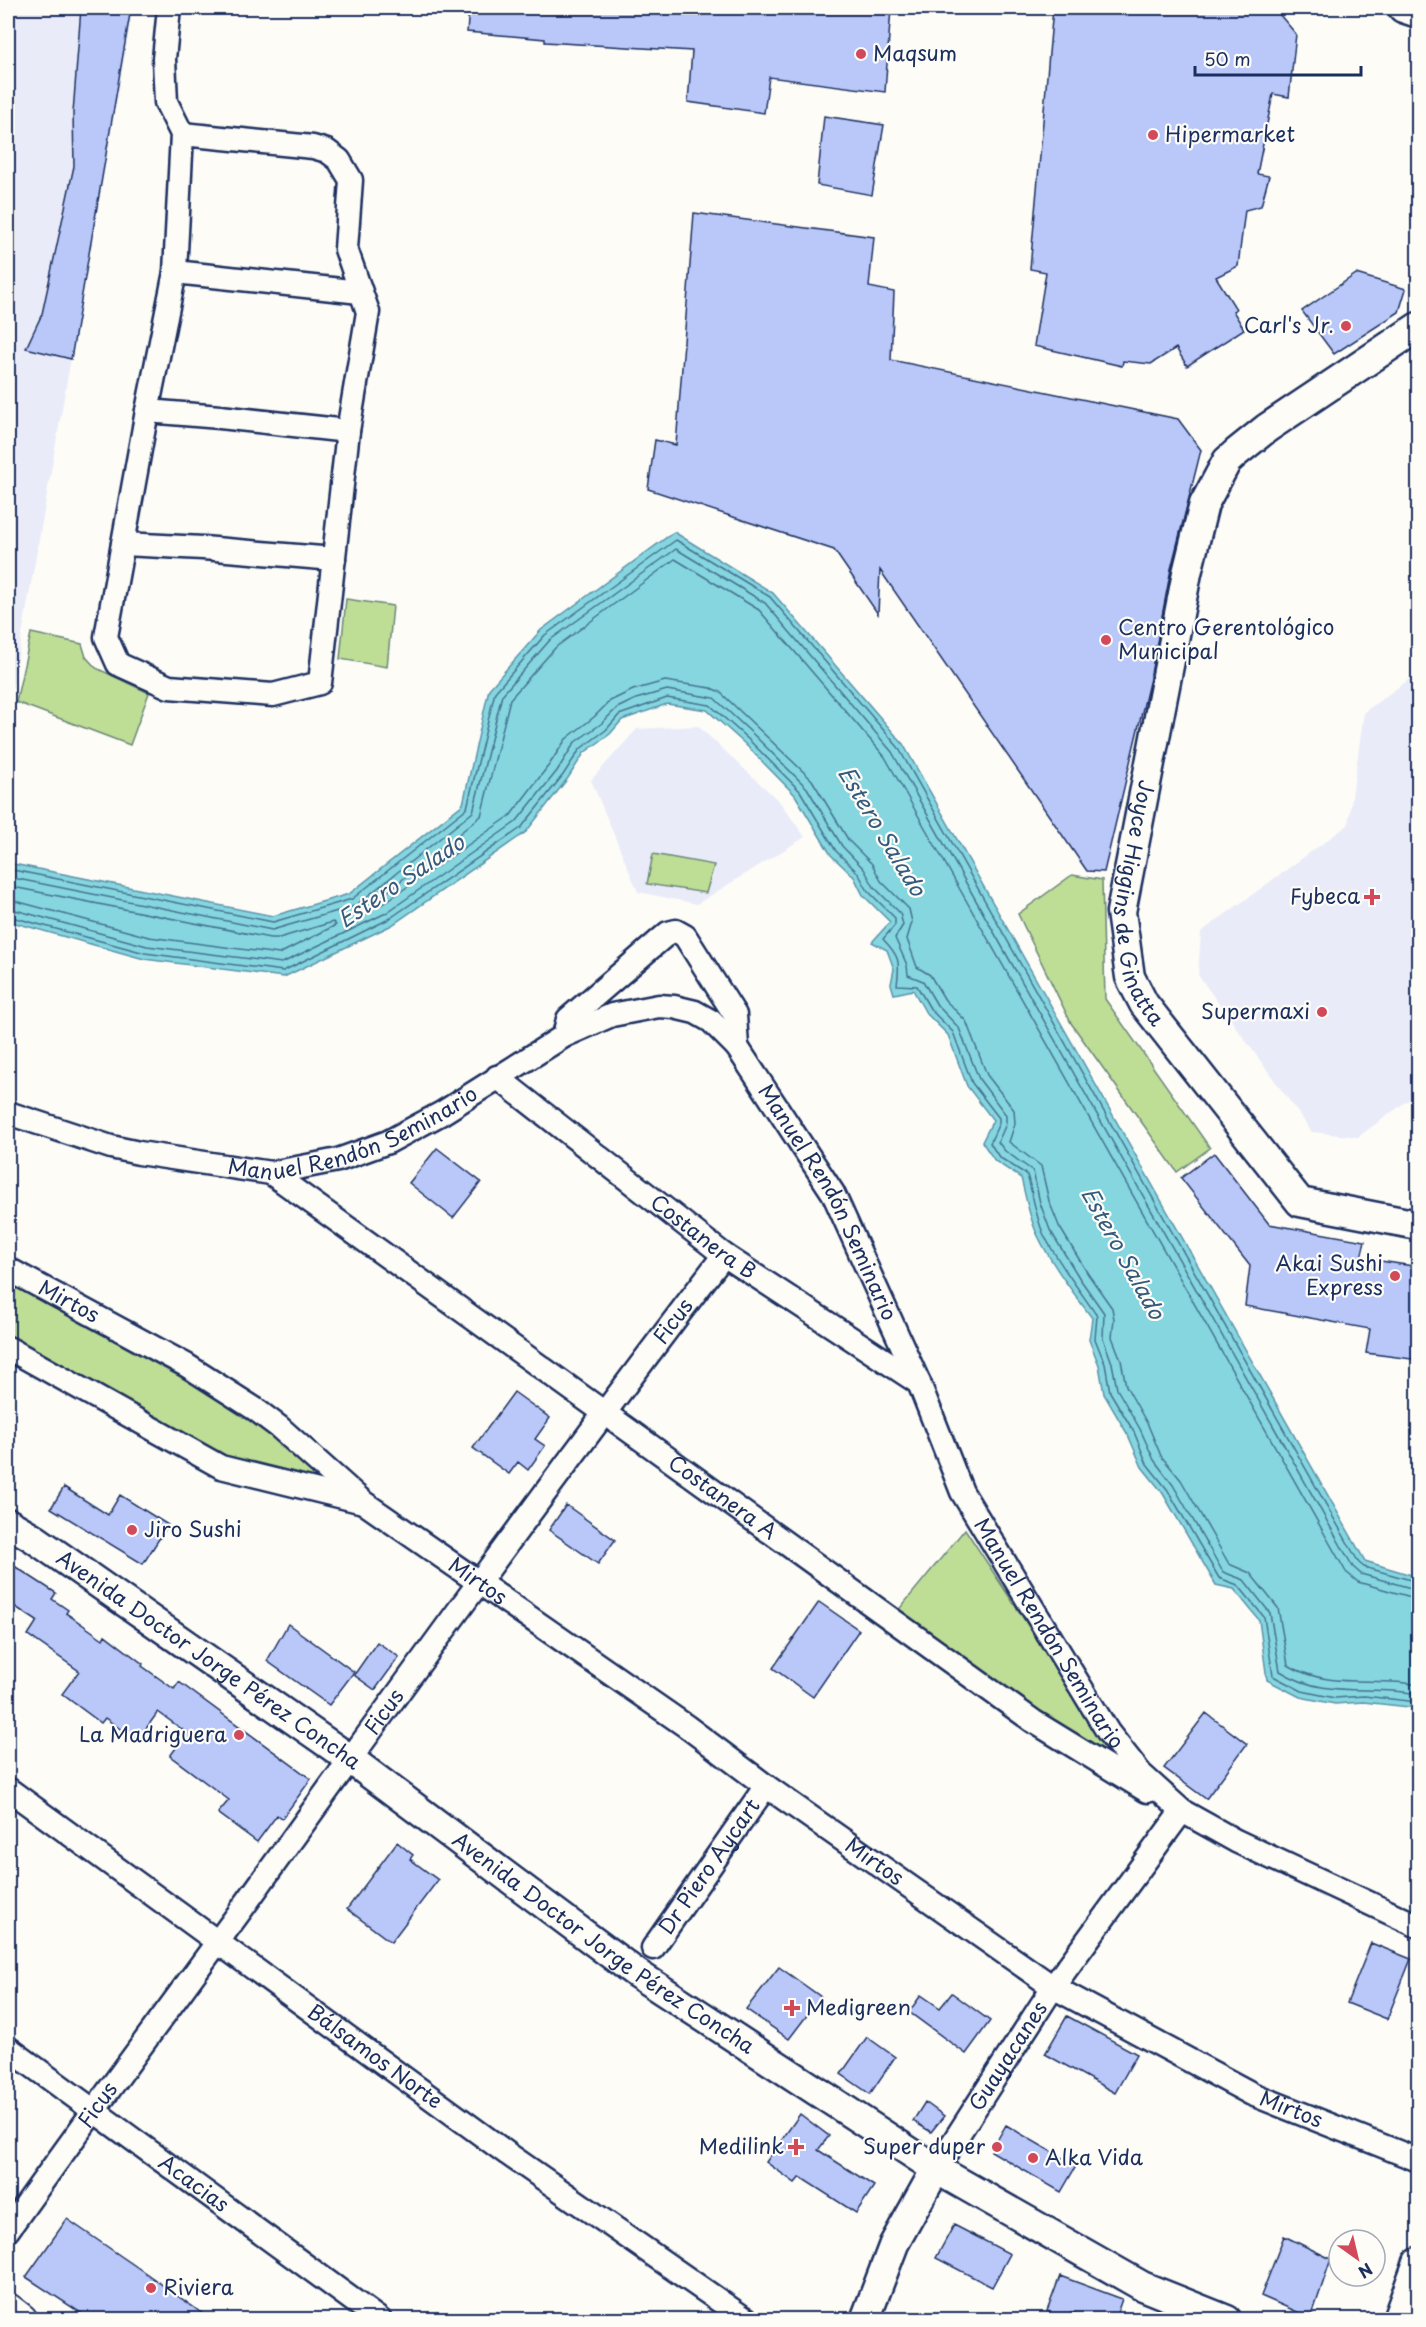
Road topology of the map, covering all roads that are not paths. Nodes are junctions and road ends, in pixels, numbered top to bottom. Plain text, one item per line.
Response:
1 (169, 8) edge
2 (1403, 8) edge
3 (1419, 13) edge
4 (182, 134) junction
5 (175, 272) junction
6 (360, 291) junction
7 (1419, 327) edge
8 (147, 411) junction
9 (348, 431) junction
10 (123, 544) junction
11 (334, 560) junction
12 (564, 1036) junction
13 (737, 1047) junction
14 (497, 1077) junction
15 (8, 1113) edge
16 (271, 1173) junction
17 (1419, 1225) edge
18 (724, 1255) junction
19 (8, 1269) edge
20 (8, 1348) edge
21 (919, 1383) junction
22 (604, 1413) junction
23 (363, 1502) junction
24 (8, 1523) edge
25 (478, 1582) junction
26 (350, 1759) junction
27 (766, 1786) junction
28 (8, 1789) edge
29 (1182, 1811) junction
30 (1419, 1926) edge
31 (218, 1941) junction
32 (653, 1948) dead end
33 (1053, 1987) junction
34 (8, 2048) edge
35 (92, 2110) junction
36 (1419, 2160) edge
37 (936, 2169) junction
38 (8, 2230) edge
39 (1419, 2262) edge
40 (8, 2310) edge
41 (21, 2319) edge
42 (380, 2319) edge
43 (747, 2319) edge
44 (865, 2319) edge
45 (1227, 2319) edge
46 (1397, 2319) edge

1 - 4 street
2 - 3 street
4 - 5 street
4 - 6 street
5 - 6 street
5 - 8 street
6 - 9 street
7 - 17 street, Joyce Higgins de Ginatta
8 - 9 street
8 - 10 street
9 - 11 street
10 - 11 street
10 - 11 street
12 - 13 street, Manuel Rendón Seminario
12 - 13 street
12 - 14 street, Manuel Rendón Seminario
13 - 21 street, Manuel Rendón Seminario
14 - 16 street, Manuel Rendón Seminario
14 - 18 street, Costanera B
15 - 16 street, Manuel Rendón Seminario
16 - 22 street, Costanera A
18 - 21 street, Costanera B
18 - 22 street, Ficus
19 - 23 street, Mirtos
20 - 23 street, Mirtos
21 - 29 street, Manuel Rendón Seminario
22 - 25 street, Ficus
22 - 29 street, Costanera A
23 - 25 street, Mirtos
24 - 26 street, Avenida Doctor Jorge Pérez Concha
25 - 26 street, Ficus
25 - 27 street, Mirtos
26 - 31 street, Ficus
26 - 37 street, Avenida Doctor Jorge Pérez Concha
27 - 32 street, Dr Piero Aycart
27 - 33 street, Mirtos
28 - 31 street, Bálsamos Norte
29 - 30 street, Manuel Rendón Seminario
29 - 33 street, Guayacanes
31 - 35 street, Ficus
31 - 43 street, Bálsamos Norte
33 - 36 street, Mirtos
33 - 37 street, Guayacanes
34 - 35 street, Acacias
35 - 38 street, Ficus
35 - 42 street, Acacias
37 - 44 street, Guayacanes
37 - 45 street, Avenida Doctor Jorge Pérez Concha
39 - 46 street
40 - 41 main road

